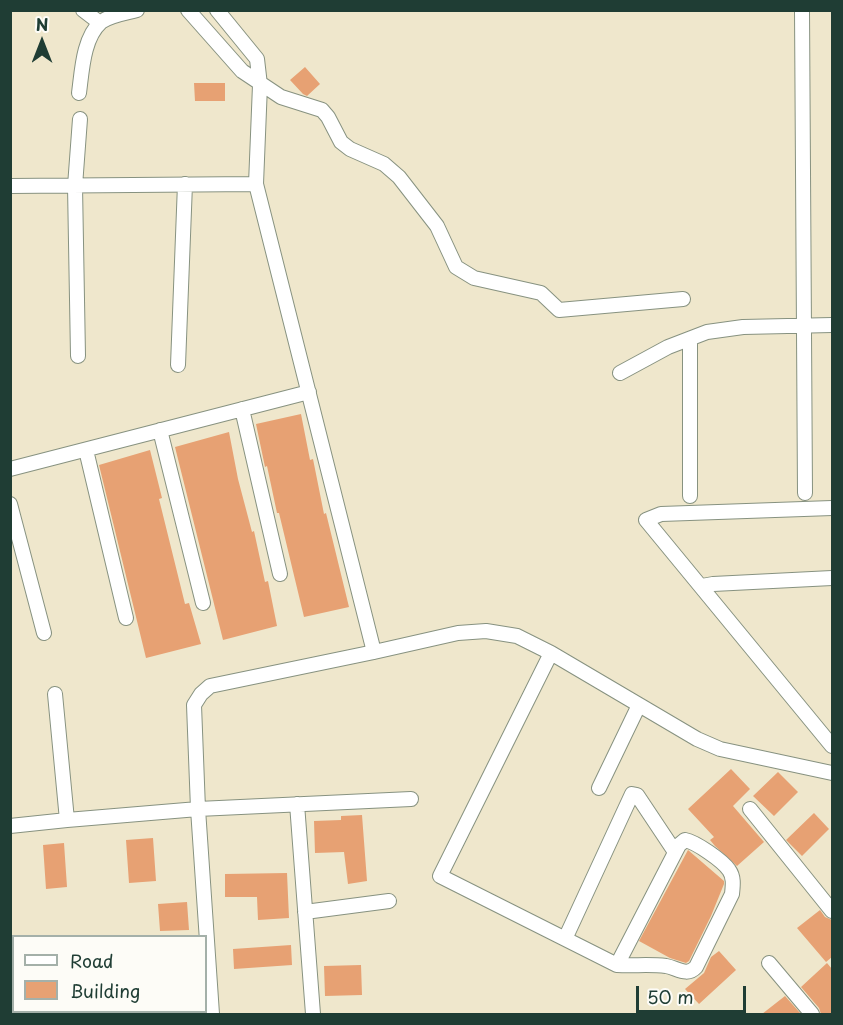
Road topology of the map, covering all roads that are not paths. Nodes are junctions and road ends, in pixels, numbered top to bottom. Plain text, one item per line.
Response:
1 (82, 10) edge
2 (137, 10) edge
3 (188, 10) edge
4 (217, 10) edge
5 (802, 10) edge
6 (100, 23) junction
7 (260, 85) junction
8 (79, 93) dead end
9 (80, 119) dead end
10 (185, 184) junction
11 (256, 184) junction
12 (10, 186) edge
13 (75, 186) junction
14 (683, 299) dead end
15 (804, 325) junction
16 (832, 325) edge
17 (690, 339) junction
18 (78, 356) dead end
19 (178, 365) dead end
20 (620, 373) dead end
21 (309, 392) junction
22 (242, 409) junction
23 (160, 430) junction
24 (86, 450) junction
25 (10, 469) edge
26 (805, 493) dead end
27 (690, 496) dead end
28 (10, 504) edge
29 (832, 508) edge
30 (280, 574) dead end
31 (832, 578) edge
32 (702, 586) junction
33 (203, 603) dead end
34 (126, 618) dead end
35 (44, 633) dead end
36 (374, 652) junction
37 (551, 653) junction
38 (55, 694) dead end
39 (639, 705) junction
40 (832, 746) edge
41 (832, 773) edge
42 (599, 788) dead end
43 (411, 799) dead end
44 (297, 804) junction
45 (198, 809) junction
46 (750, 809) dead end
47 (67, 820) junction
48 (10, 826) edge
49 (675, 852) junction
50 (389, 900) dead end
51 (832, 911) edge
52 (305, 912) junction
53 (206, 935) edge
54 (565, 939) junction
55 (207, 946) edge
56 (769, 963) dead end
57 (617, 965) junction
58 (212, 1014) edge
59 (313, 1014) edge
60 (812, 1014) edge

1 - 6 street
2 - 6 street
3 - 7 street
4 - 7 street
5 - 15 street
6 - 8 street
7 - 11 street
7 - 14 street
9 - 13 street
10 - 11 street
10 - 13 street
10 - 19 street
11 - 21 street
12 - 13 street
13 - 18 street
15 - 16 street
15 - 17 street
15 - 26 street
17 - 20 street
17 - 27 street
21 - 22 street
21 - 36 street
22 - 23 street
22 - 30 street
23 - 24 street
23 - 33 street
24 - 25 street
24 - 34 street
28 - 35 street
29 - 32 street
31 - 32 street
32 - 40 street
36 - 37 street
36 - 45 street
37 - 39 street
37 - 54 street
38 - 47 street
39 - 41 street
39 - 42 street
43 - 44 street
44 - 45 street
44 - 52 street
45 - 47 street
45 - 53 street
46 - 51 street
47 - 48 street
49 - 54 street
49 - 57 street
49 - 57 street
50 - 52 street
52 - 59 street
54 - 57 street
55 - 58 street
56 - 60 street

